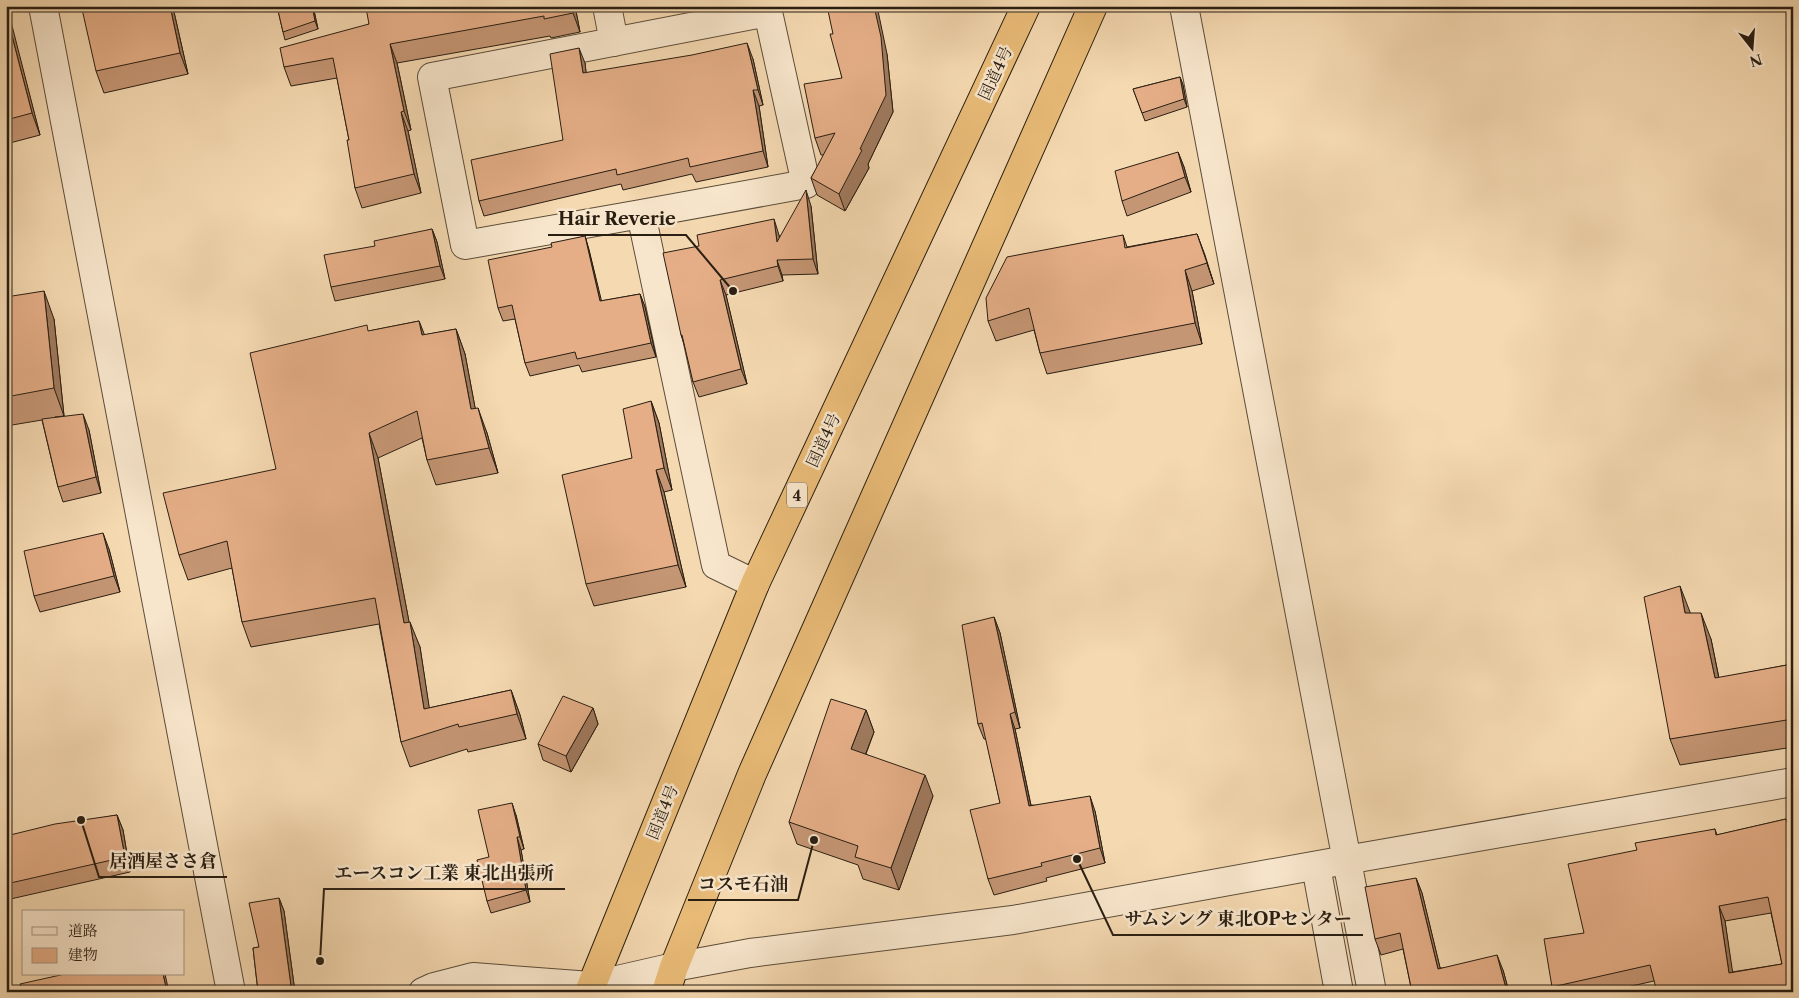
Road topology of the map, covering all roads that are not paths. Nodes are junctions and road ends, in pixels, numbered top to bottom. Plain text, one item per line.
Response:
1 (43, 6) edge
2 (607, 6) edge
3 (1026, 6) edge
4 (1093, 6) edge
5 (1184, 6) edge
6 (614, 42) junction
7 (641, 214) junction
8 (755, 584) junction
9 (1793, 782) edge
10 (1346, 860) junction
11 (1316, 866) junction
12 (669, 979) edge
13 (590, 989) edge
14 (231, 992) edge
15 (423, 992) edge
16 (1339, 992) edge
17 (1372, 992) edge

1 - 14 street
2 - 6 street
3 - 8 highway, 国道4号 / 4
4 - 12 highway
5 - 10 street
6 - 7 street
6 - 7 street
7 - 8 street
8 - 13 highway, 国道4号 / 4
9 - 10 street
10 - 11 street
10 - 17 street
11 - 12 street
11 - 16 street
12 - 13 street
13 - 15 street

